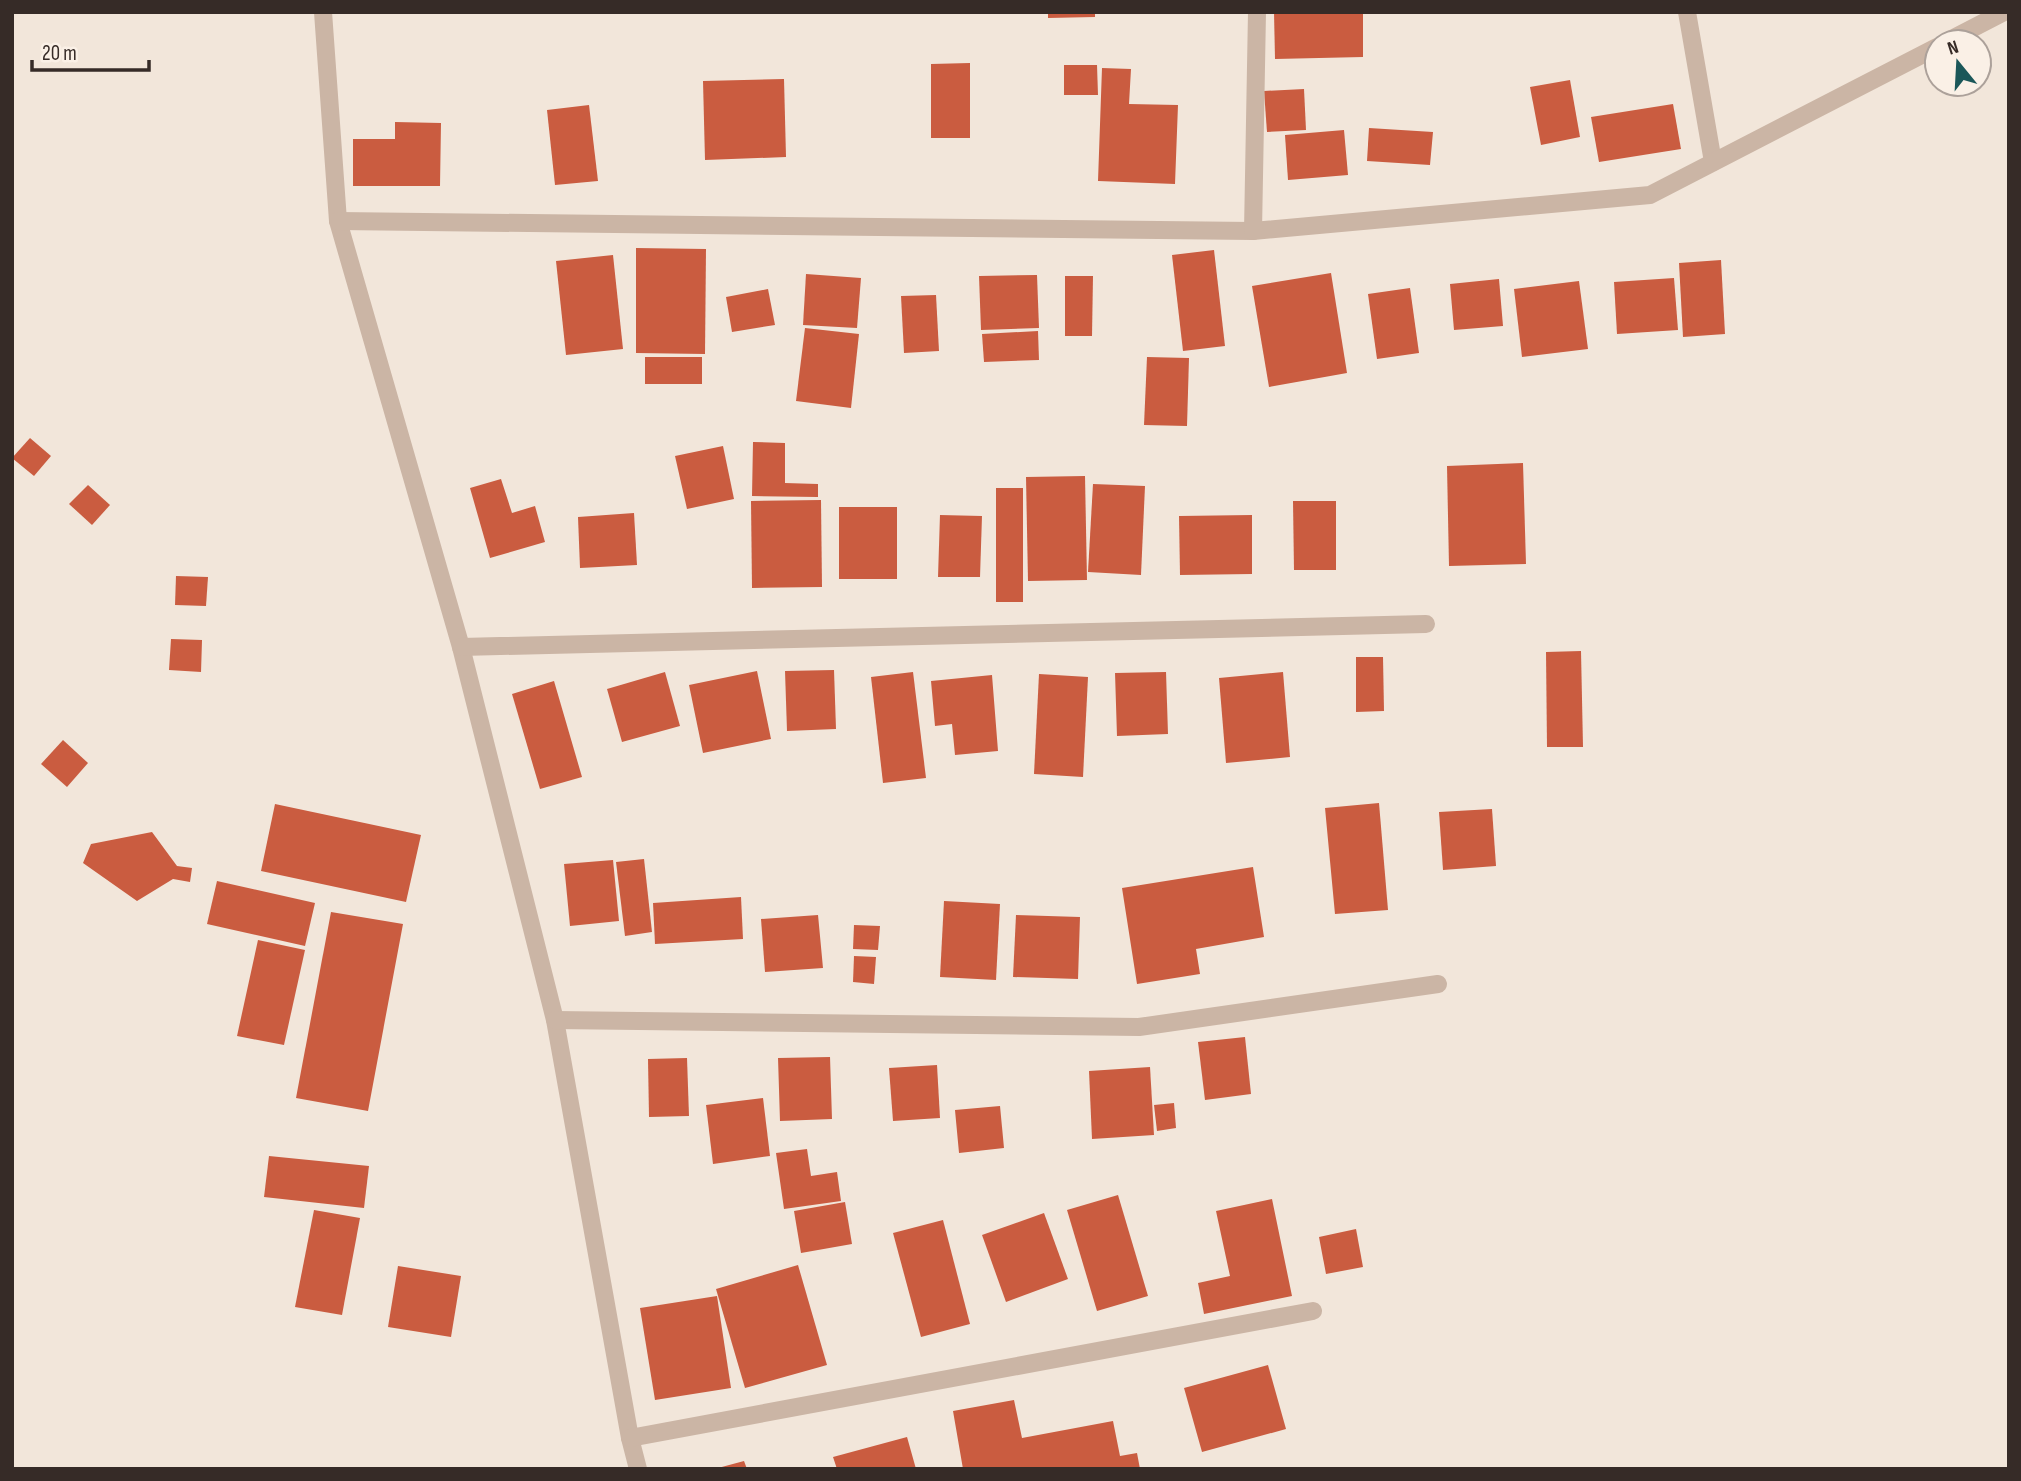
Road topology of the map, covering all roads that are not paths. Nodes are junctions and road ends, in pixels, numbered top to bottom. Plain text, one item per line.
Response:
1 (323, 12) edge
2 (1257, 12) edge
3 (1687, 12) edge
4 (2004, 12) edge
5 (1973, 28) edge
6 (1923, 54) edge
7 (1713, 162) junction
8 (338, 221) junction
9 (1253, 231) junction
10 (1426, 624) dead end
11 (461, 647) junction
12 (1438, 984) dead end
13 (555, 1020) junction
14 (1313, 1311) dead end
15 (630, 1438) junction
16 (638, 1469) edge

1 - 8 street
2 - 9 street
3 - 7 street
4 - 5 street
6 - 7 street
7 - 9 street
8 - 9 street
8 - 11 street
10 - 11 street
11 - 13 street
12 - 13 street
13 - 15 street
14 - 15 street
15 - 16 street

